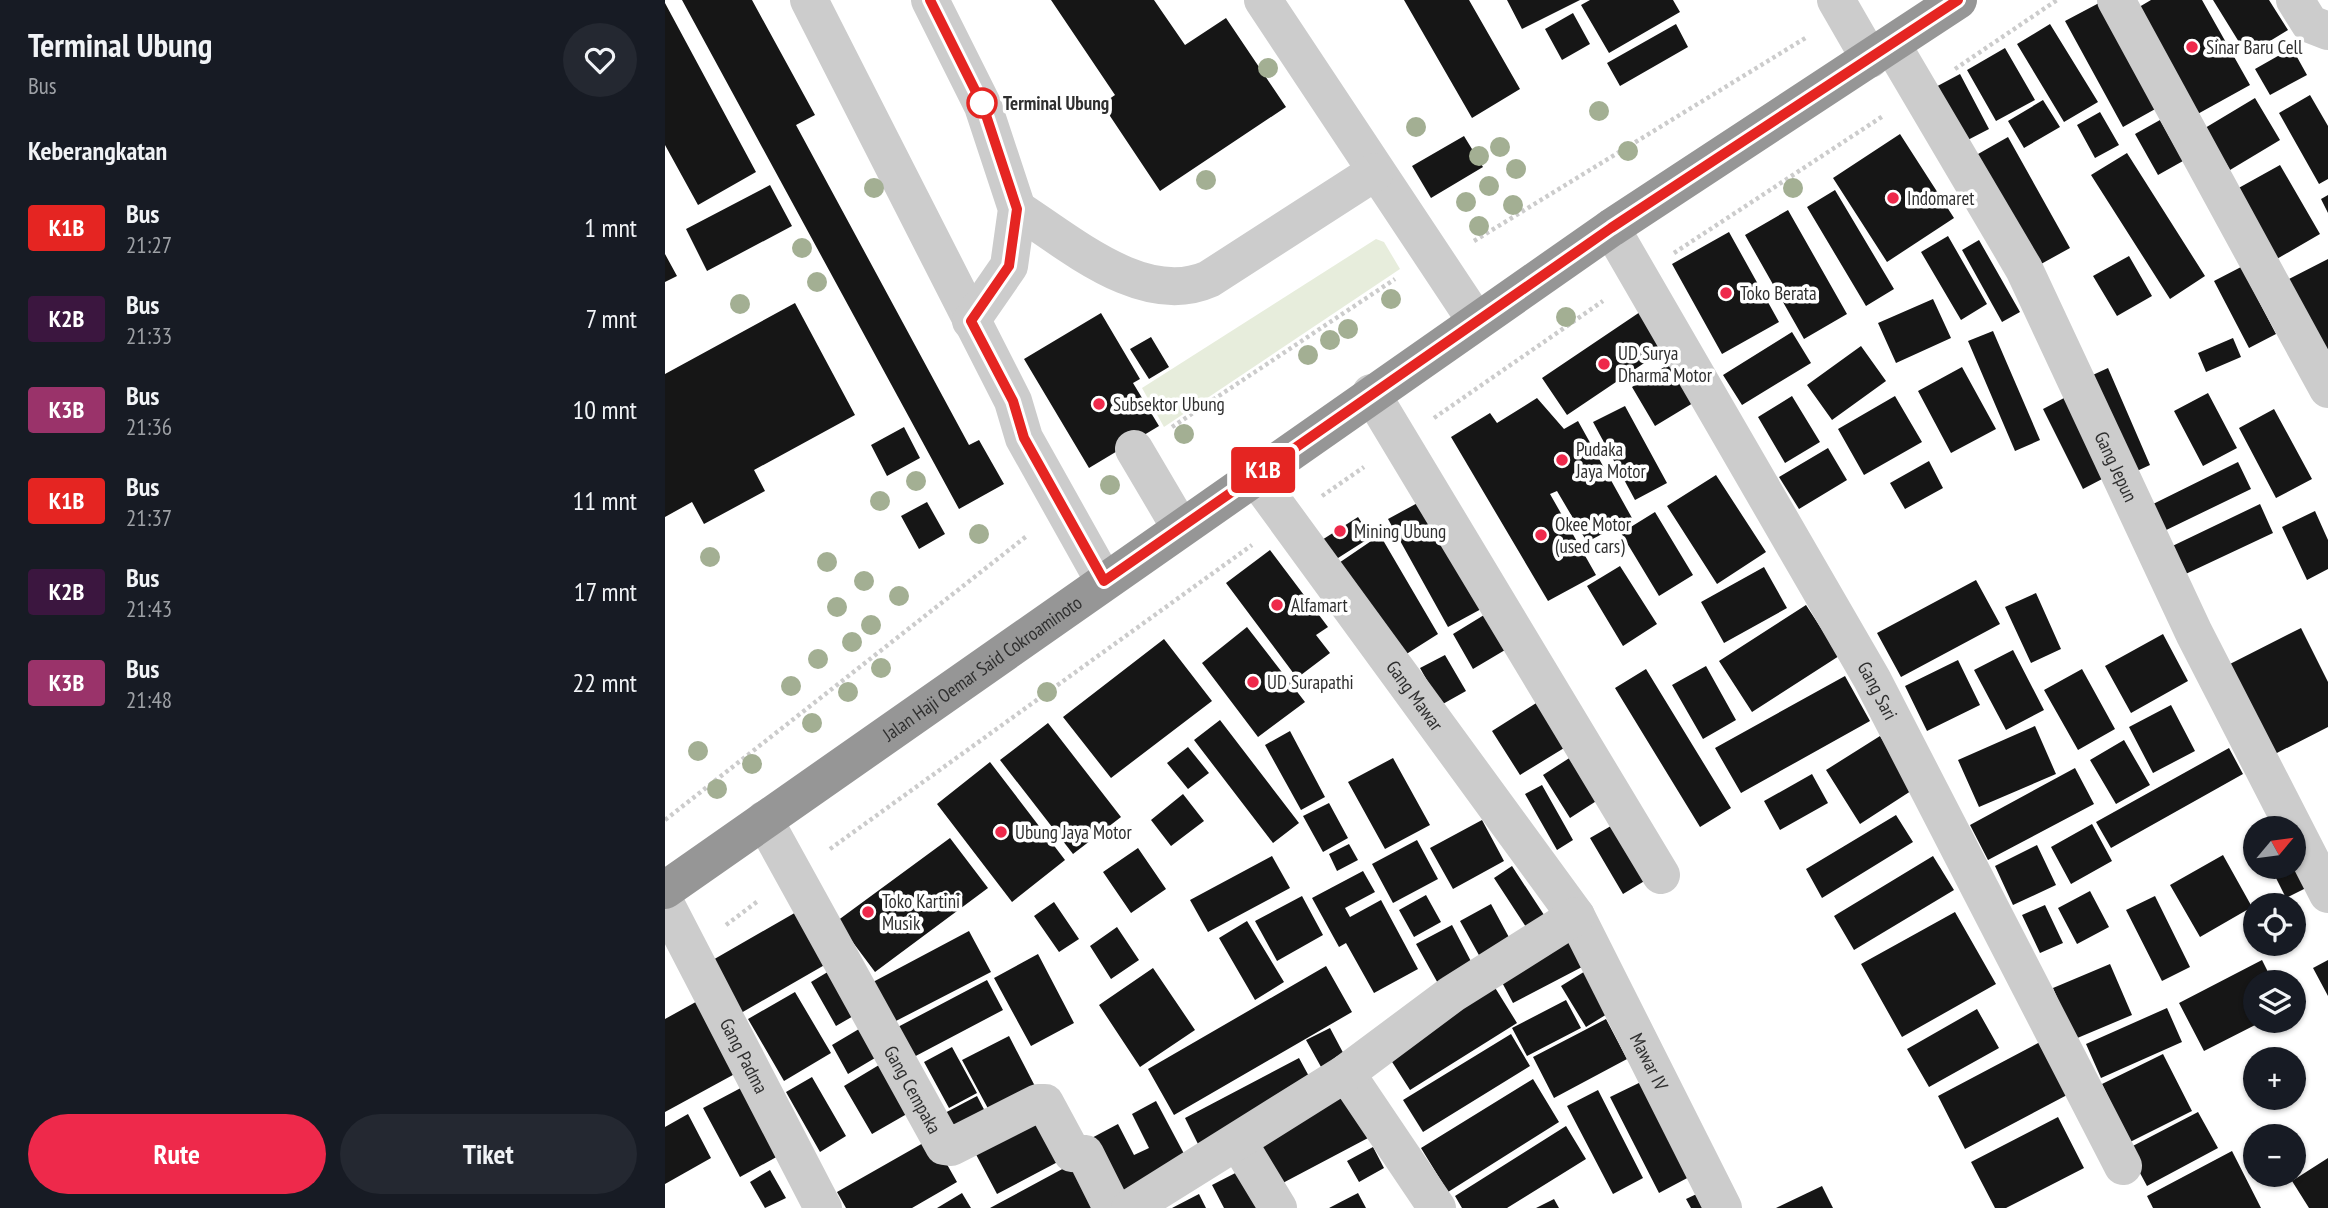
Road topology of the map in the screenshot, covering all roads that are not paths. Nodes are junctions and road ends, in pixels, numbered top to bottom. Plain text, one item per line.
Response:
1 (809, 0) edge
2 (930, 0) edge
3 (1263, 0) edge
4 (1958, 0) edge
5 (2116, 0) edge
6 (2295, 0) edge
7 (1841, 7) edge
8 (2328, 31) edge
9 (1881, 52) junction
10 (1375, 172) junction
11 (1017, 209) junction
12 (1611, 228) junction
13 (971, 321) junction
14 (1476, 321) junction
15 (2328, 389) edge
16 (1371, 393) junction
17 (1135, 450) road end
18 (1254, 475) junction
19 (1179, 527) junction
20 (1104, 581) junction
21 (764, 820) junction
22 (1661, 874) dead end
23 (665, 890) edge
24 (2328, 894) edge
25 (665, 903) edge
26 (1576, 916) junction
27 (1346, 1073) junction
28 (1238, 1142) junction
29 (2123, 1166) dead end
30 (823, 1208) edge
31 (1112, 1208) edge
32 (1130, 1208) edge
33 (1278, 1208) edge
34 (1437, 1208) edge
35 (1723, 1208) edge

1 - 13 street
2 - 11 street
3 - 10 street
4 - 9 highway, Jalan Haji Oemar Said Cokroaminoto
5 - 15 street
6 - 8 street
7 - 9 street, Gang Jepun
9 - 12 highway, Jalan Haji Oemar Said Cokroaminoto
9 - 24 street, Gang Jepun
10 - 11 street
10 - 14 street
11 - 13 street
12 - 14 highway, Jalan Haji Oemar Said Cokroaminoto
12 - 29 street, Gang Sari
13 - 20 street
14 - 16 highway, Jalan Haji Oemar Said Cokroaminoto
16 - 18 highway, Jalan Haji Oemar Said Cokroaminoto
16 - 22 street
17 - 19 street
18 - 19 highway, Jalan Haji Oemar Said Cokroaminoto
18 - 26 street, Gang Mawar
19 - 20 highway, Jalan Haji Oemar Said Cokroaminoto
20 - 21 highway, Jalan Haji Oemar Said Cokroaminoto
21 - 23 highway, Jalan Haji Oemar Said Cokroaminoto
21 - 31 street, Gang Cempaka
25 - 30 street, Gang Padma
26 - 27 street
26 - 35 street, Mawar IV
27 - 28 street
27 - 34 street
28 - 32 street
28 - 33 street

